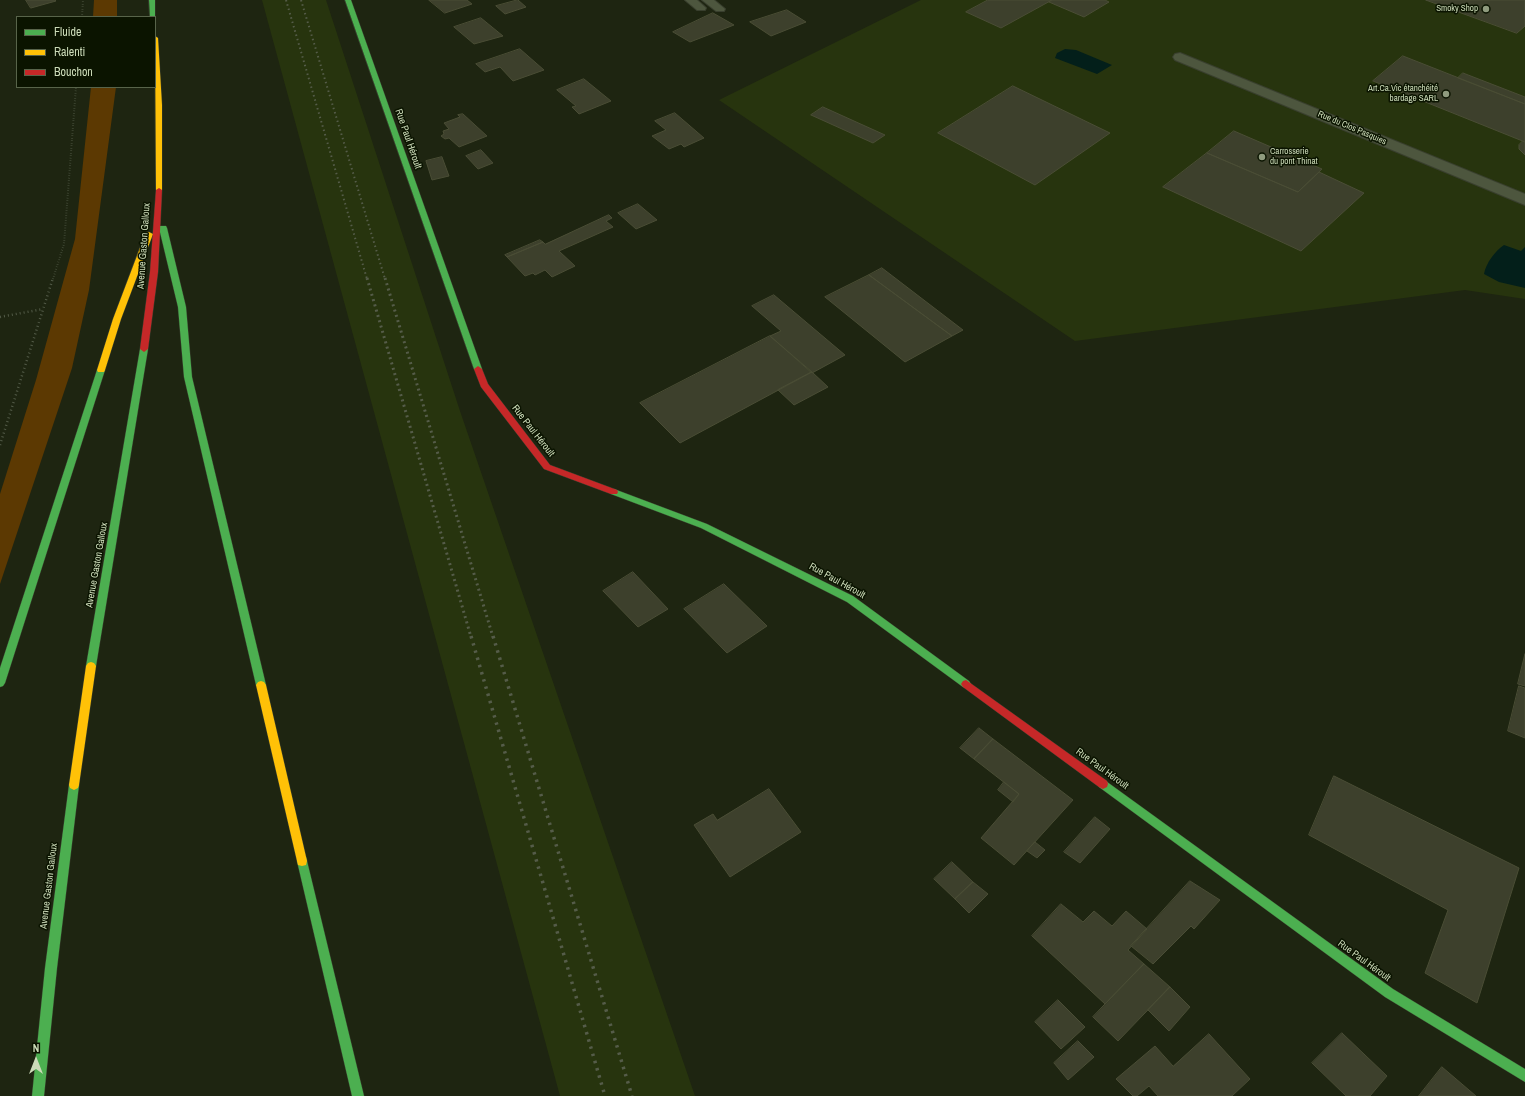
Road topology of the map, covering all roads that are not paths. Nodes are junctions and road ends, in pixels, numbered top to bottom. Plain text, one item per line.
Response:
1 (152, 0) edge
2 (348, 0) edge
3 (690, 0) edge
4 (704, 4) edge
5 (720, 9) dead end
6 (154, 16) edge
7 (1180, 57) dead end
8 (156, 58) edge
9 (1525, 200) edge
10 (159, 211) junction
11 (0, 683) edge
12 (1525, 1076) edge
13 (38, 1096) edge
14 (358, 1096) edge

1 - 6 main road
2 - 12 main road, Rue Paul Héroult
3 - 4 lane
4 - 5 lane
7 - 9 street, Rue du Clos Pasquies
8 - 10 main road, Avenue Gaston Galloux
10 - 11 main road
10 - 13 main road, Avenue Gaston Galloux
10 - 14 main road

